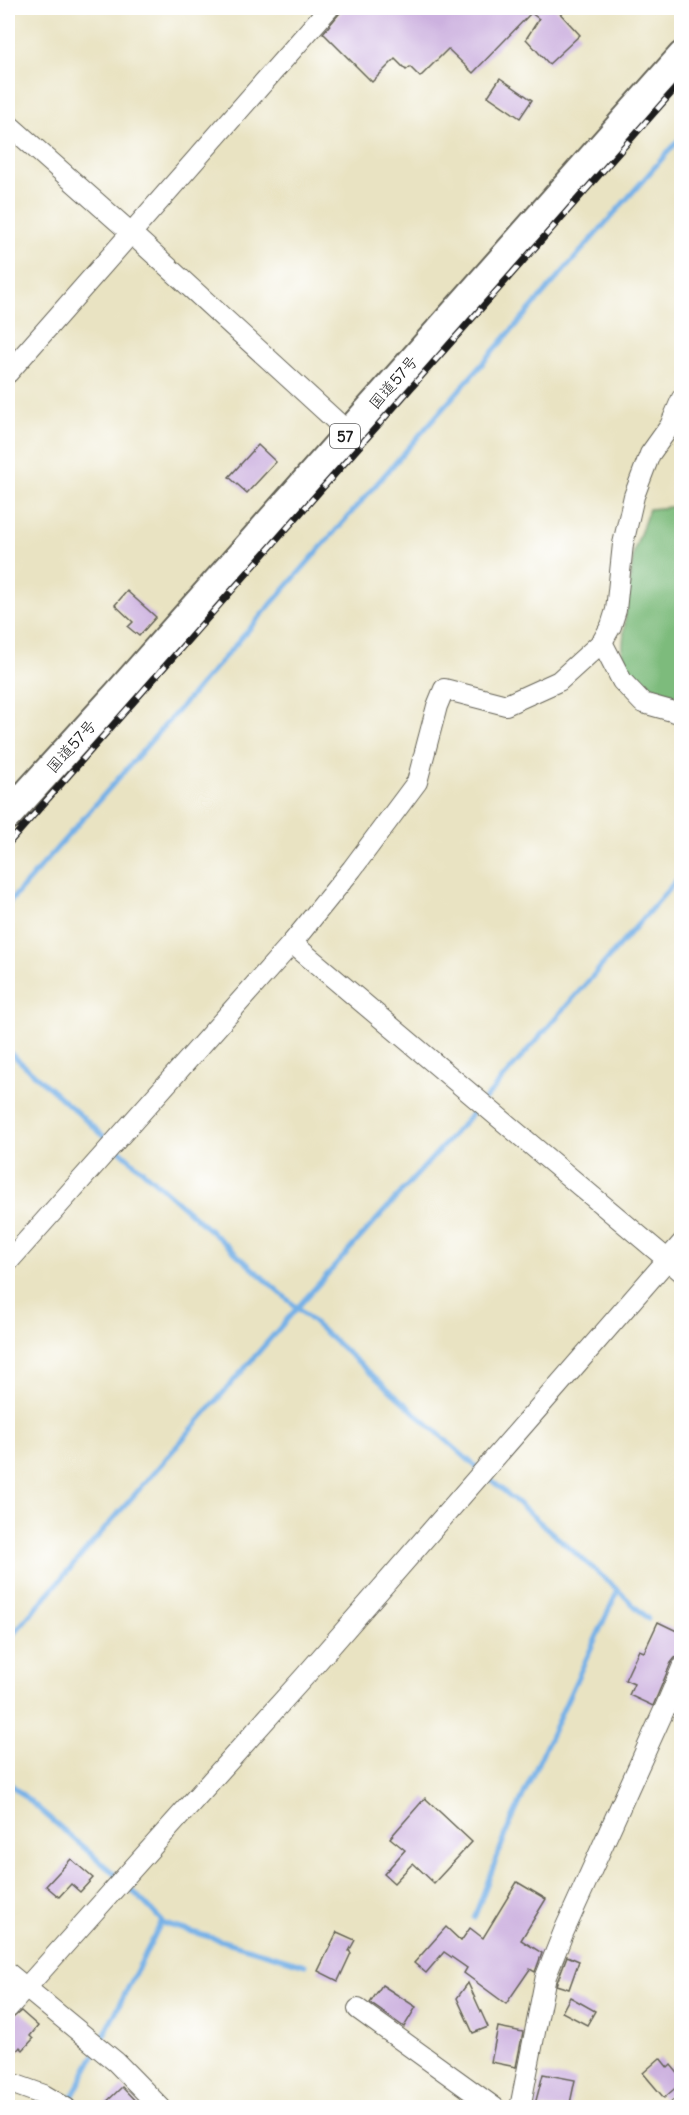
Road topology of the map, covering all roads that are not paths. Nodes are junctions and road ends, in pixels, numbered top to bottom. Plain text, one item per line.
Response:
1 (329, 8) edge
2 (681, 56) edge
3 (8, 124) edge
4 (131, 233) junction
5 (8, 373) edge
6 (681, 398) edge
7 (348, 432) junction
8 (602, 642) junction
9 (681, 714) edge
10 (8, 815) edge
11 (292, 943) junction
12 (681, 1244) edge
13 (8, 1262) edge
14 (674, 1266) edge
15 (681, 1668) edge
16 (8, 1973) edge
17 (25, 1988) junction
18 (8, 2008) edge
19 (358, 2009) dead end
20 (8, 2082) edge
21 (66, 2108) edge
22 (161, 2108) edge
23 (495, 2108) edge
24 (520, 2108) edge

1 - 4 street
2 - 7 highway, 国道57号 / 57
3 - 4 street
4 - 5 street
4 - 7 street
6 - 8 street
7 - 10 highway, 国道57号 / 57
8 - 9 street
8 - 11 street
11 - 13 street
11 - 14 street
12 - 14 street
14 - 17 street
15 - 24 street
16 - 17 street
17 - 18 street
17 - 22 street
19 - 23 street
20 - 21 street

